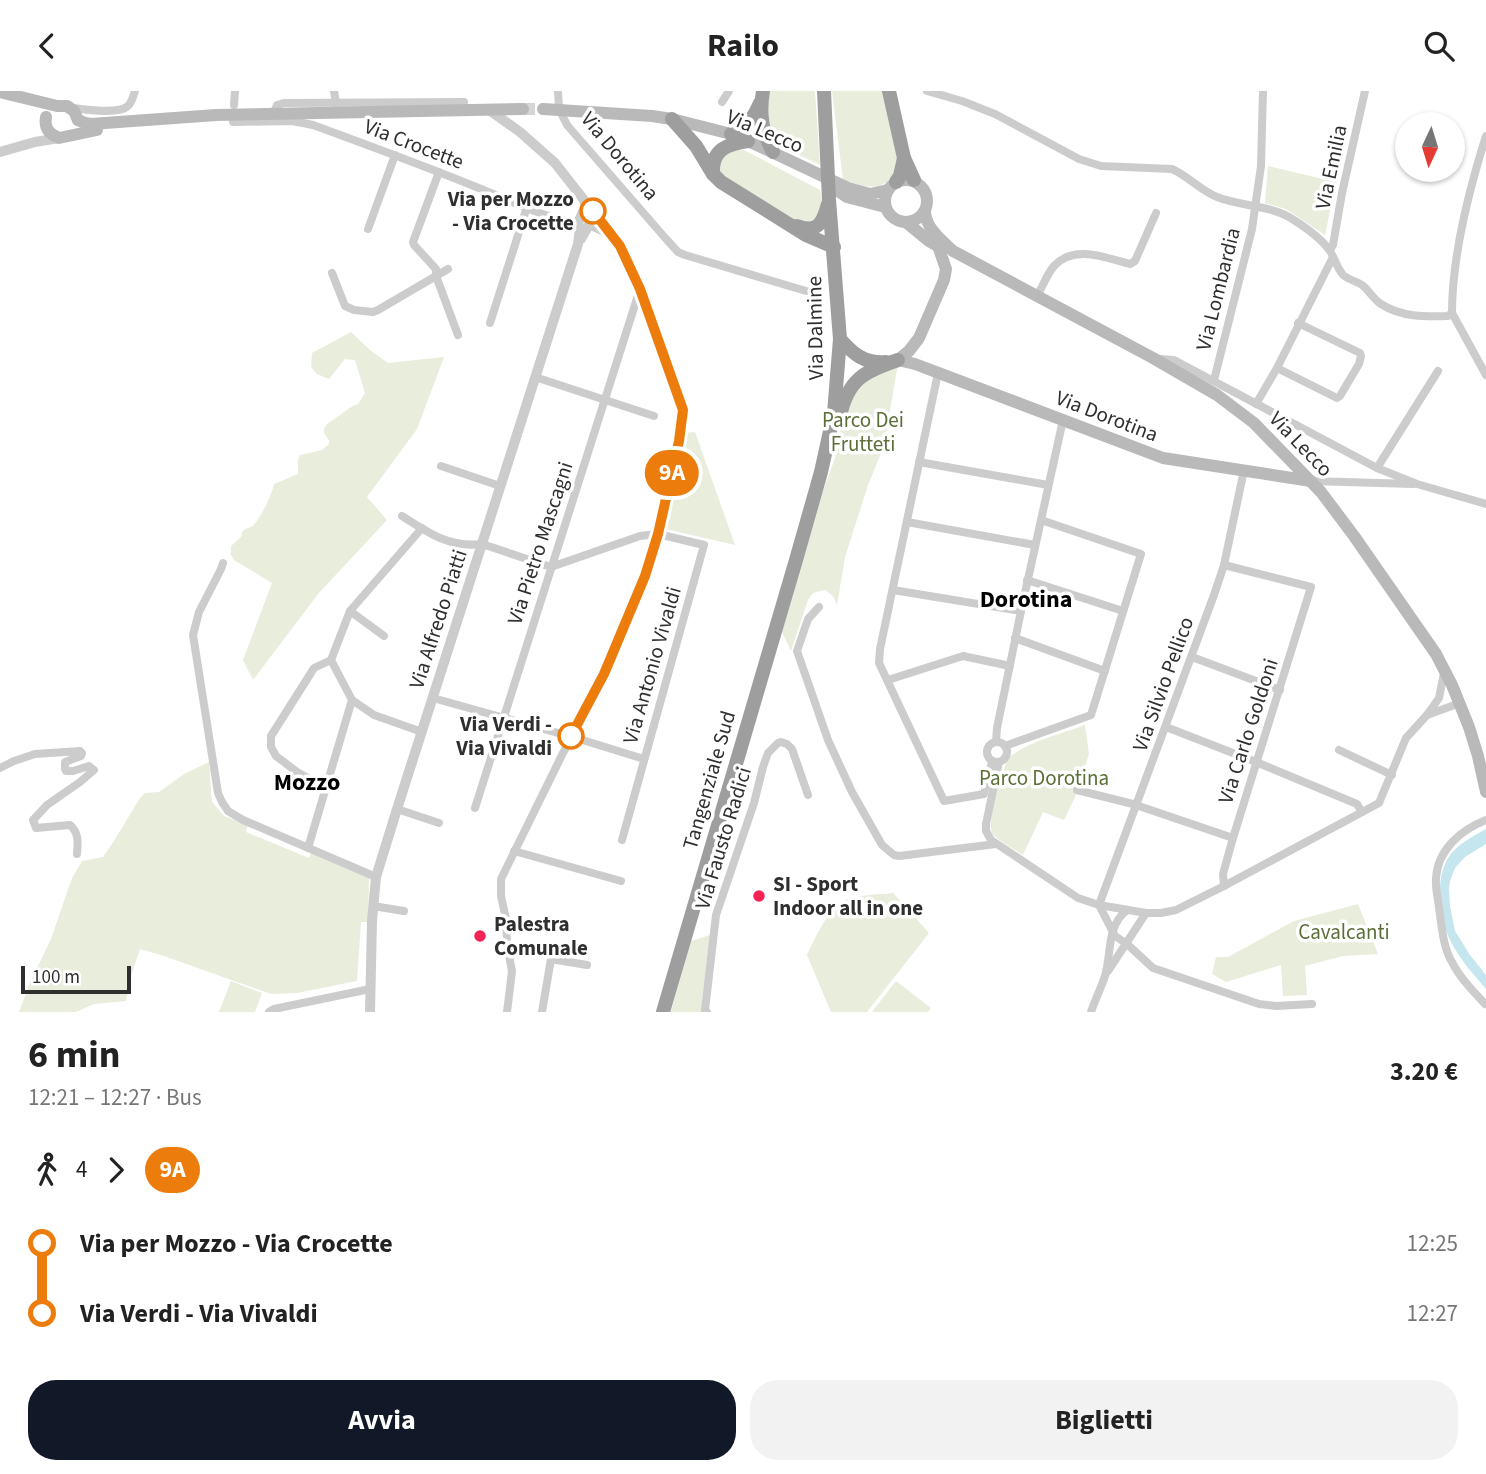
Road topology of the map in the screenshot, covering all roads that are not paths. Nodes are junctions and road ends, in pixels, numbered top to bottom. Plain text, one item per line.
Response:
1 (135, 91) edge
2 (235, 91) edge
3 (334, 91) edge
4 (558, 91) edge
5 (729, 91) edge
6 (889, 91) edge
7 (927, 91) edge
8 (1263, 91) edge
9 (1365, 91) edge
10 (0, 92) edge
11 (824, 93) edge
12 (762, 95) edge
13 (464, 101) dead end
14 (131, 102) junction
15 (722, 102) dead end
16 (336, 103) junction
17 (234, 105) dead end
18 (57, 106) junction
19 (522, 109) joint
20 (543, 109) tunnel mouth
21 (559, 109) junction
22 (489, 110) junction
23 (273, 114) junction
24 (76, 115) junction
25 (216, 115) junction
26 (149, 119) junction
27 (672, 119) junction
28 (46, 122) junction
29 (233, 122) dead end
30 (520, 132) junction
31 (731, 134) junction
32 (1486, 136) edge
33 (64, 137) junction
34 (748, 141) junction
35 (35, 142) junction
36 (0, 152) edge
37 (773, 152) junction
38 (396, 155) junction
39 (904, 158) junction
40 (806, 170) junction
41 (439, 172) junction
42 (713, 174) junction
43 (914, 180) junction
44 (892, 186) junction
45 (829, 197) junction
46 (1255, 206) junction
47 (527, 207) junction
48 (885, 207) junction
49 (925, 212) junction
50 (1156, 212) dead end
51 (784, 221) junction
52 (906, 222) junction
53 (584, 225) junction
54 (368, 229) dead end
55 (938, 246) junction
56 (834, 247) junction
57 (953, 251) junction
58 (1331, 254) junction
59 (448, 269) dead end
60 (332, 273) dead end
61 (436, 276) junction
62 (640, 289) junction
63 (806, 291) dead end
64 (1037, 296) junction
65 (1452, 313) junction
66 (490, 323) dead end
67 (1298, 323) junction
68 (458, 335) dead end
69 (840, 339) junction
70 (1153, 358) junction
71 (1482, 358) edge
72 (898, 360) junction
73 (1277, 368) junction
74 (1438, 371) dead end
75 (938, 373) junction
76 (1486, 375) edge
77 (535, 377) junction
78 (1214, 380) junction
79 (604, 400) junction
80 (1256, 404) junction
81 (654, 416) dead end
82 (1063, 420) junction
83 (919, 463) junction
84 (441, 466) dead end
85 (1377, 468) junction
86 (1244, 470) junction
87 (1311, 481) junction
88 (1377, 483) junction
89 (1417, 484) junction
90 (1048, 485) junction
91 (500, 486) junction
92 (1486, 504) edge
93 (402, 516) dead end
94 (1041, 520) junction
95 (907, 522) junction
96 (422, 529) junction
97 (658, 534) junction
98 (482, 544) junction
99 (1035, 545) junction
100 (796, 559) junction
101 (223, 563) dead end
102 (1224, 565) junction
103 (551, 567) junction
104 (1027, 580) junction
105 (893, 590) junction
106 (820, 607) dead end
107 (350, 611) junction
108 (1021, 611) junction
109 (1123, 611) junction
110 (384, 636) dead end
111 (1015, 638) junction
112 (1192, 657) junction
113 (331, 660) junction
114 (1010, 666) junction
115 (1444, 670) junction
116 (1105, 671) junction
117 (888, 680) junction
118 (1280, 690) junction
119 (433, 698) junction
120 (352, 700) junction
121 (1460, 703) junction
122 (1427, 715) junction
123 (503, 717) junction
124 (1166, 727) junction
125 (422, 732) junction
126 (571, 736) junction
127 (996, 742) junction
128 (1005, 746) junction
129 (1339, 750) dead end
130 (644, 759) junction
131 (996, 762) junction
132 (1256, 762) junction
133 (0, 768) edge
134 (1392, 775) junction
135 (326, 788) junction
136 (1077, 790) dead end
137 (1486, 792) edge
138 (808, 795) dead end
139 (1136, 806) junction
140 (475, 808) dead end
141 (397, 809) junction
142 (1365, 810) junction
143 (1486, 820) edge
144 (439, 823) dead end
145 (1233, 838) junction
146 (622, 841) dead end
147 (996, 844) junction
148 (308, 848) junction
149 (514, 851) junction
150 (77, 853) dead end
151 (376, 877) junction
152 (621, 881) dead end
153 (1224, 886) junction
154 (1099, 905) junction
155 (373, 906) junction
156 (1127, 910) junction
157 (404, 911) dead end
158 (1146, 913) junction
159 (1112, 931) junction
160 (1127, 944) junction
161 (587, 965) dead end
162 (1105, 976) junction
163 (370, 989) junction
164 (1311, 1004) dead end
165 (1485, 1004) edge
166 (270, 1012) edge
167 (370, 1012) edge
168 (507, 1012) edge
169 (542, 1012) edge
170 (663, 1012) edge
171 (707, 1012) edge
172 (1091, 1012) edge

1 - 14 street
2 - 17 street
3 - 16 street
4 - 21 street
5 - 15 street
6 - 39 highway
7 - 46 street
8 - 46 street, Via Lombardia
9 - 58 street, Via Emilia
10 - 18 main road
10 - 28 main road
11 - 45 highway, Via Dalmine
12 - 31 highway
12 - 37 highway
13 - 16 street
14 - 24 street
14 - 26 street
16 - 23 street
18 - 24 main road
18 - 28 main road
19 - 22 main road
19 - 30 street
20 - 21 main road, Via Lecco
21 - 27 main road, Via Lecco
21 - 63 street, Via Dorotina
22 - 23 main road
22 - 30 street
23 - 25 main road
24 - 26 main road
24 - 33 main road
25 - 26 main road
25 - 33 main road
27 - 31 main road, Via Lecco
27 - 42 highway
28 - 33 main road
28 - 35 street
29 - 38 street, Via Crocette
30 - 53 street, Via Alfredo Piatti
31 - 34 main road, Via Lecco
32 - 65 street
33 - 35 street
34 - 37 main road, Via Lecco
34 - 42 highway
35 - 36 street
37 - 40 main road, Via Lecco
38 - 41 street, Via Crocette
38 - 54 street
39 - 43 highway
39 - 44 highway
40 - 44 main road, Via Lecco
40 - 48 main road, Via Lecco
41 - 47 street, Via Crocette
41 - 61 street
42 - 51 highway
43 - 44 main road
43 - 49 main road
44 - 48 main road
45 - 51 highway
45 - 56 highway, Via Dalmine
46 - 58 street
46 - 78 street, Via Lombardia
47 - 53 street, Via Crocette
47 - 66 street
48 - 52 main road
49 - 52 main road
49 - 57 main road, Via Lecco
50 - 64 street
51 - 56 highway
52 - 55 main road, Via Lecco
53 - 62 street, Via Crocette
53 - 77 street, Via Alfredo Piatti
55 - 57 main road, Via Lecco
55 - 72 main road
56 - 69 highway, Via Dalmine
57 - 64 main road, Via Lecco
58 - 65 street
58 - 67 street, Via Emilia
59 - 61 street
60 - 61 street
61 - 68 street
62 - 79 street, Via Pietro Mascagni
62 - 97 street, Via Crocette
64 - 70 main road, Via Lecco
65 - 71 street
67 - 73 street, Via Emilia
67 - 73 street
69 - 72 highway
69 - 100 highway, Via Dalmine
70 - 78 street
70 - 87 main road, Via Lecco
71 - 76 street
72 - 75 main road, Via Dorotina
72 - 100 highway
73 - 80 street, Via Emilia
74 - 85 street
75 - 82 main road, Via Dorotina
75 - 83 street
77 - 79 street
77 - 91 street, Via Alfredo Piatti
78 - 80 street
79 - 81 street
79 - 103 street, Via Pietro Mascagni
80 - 85 street
82 - 86 main road, Via Dorotina
82 - 90 street
83 - 90 street
83 - 95 street
84 - 91 street
85 - 88 street
85 - 89 street
86 - 87 main road, Via Dorotina
86 - 102 street, Via Silvio Pellico
87 - 88 street
87 - 115 main road, Via Lecco
88 - 89 street
89 - 92 street
90 - 94 street
91 - 98 street, Via Alfredo Piatti
93 - 96 street
94 - 99 street
94 - 109 street
95 - 99 street
95 - 105 street
96 - 98 street
96 - 107 street
97 - 103 street
97 - 126 street, Via Crocette
97 - 130 street, Via Antonio Vivaldi
98 - 103 street
98 - 119 street, Via Alfredo Piatti
99 - 104 street
100 - 170 highway, Tangenziale Sud
101 - 148 street
102 - 112 street, Via Silvio Pellico
102 - 118 street, Via Carlo Goldoni
103 - 123 street, Via Pietro Mascagni
104 - 108 street
104 - 109 street
105 - 108 street
105 - 117 street
106 - 147 street
107 - 110 street
107 - 113 street
108 - 111 street
109 - 116 street
111 - 114 street
111 - 116 street
112 - 118 street
112 - 124 street, Via Silvio Pellico
113 - 120 street
113 - 135 street
114 - 117 street
114 - 127 street
115 - 121 main road, Via Lecco
115 - 122 street
116 - 128 street
117 - 131 street
118 - 132 street, Via Carlo Goldoni
119 - 123 street
119 - 125 street, Via Alfredo Piatti
120 - 125 street
120 - 135 street
121 - 122 street
121 - 137 main road, Via Lecco
122 - 134 street
123 - 126 street
123 - 140 street, Via Pietro Mascagni
124 - 132 street
124 - 139 street, Via Silvio Pellico
125 - 141 street, Via Alfredo Piatti
126 - 130 street
126 - 149 street, Via Crocette
127 - 128 street
127 - 131 street
128 - 131 street
129 - 134 street
130 - 146 street, Via Antonio Vivaldi
131 - 147 street
132 - 142 street
132 - 145 street, Via Carlo Goldoni
133 - 150 street
134 - 142 street
135 - 148 street
136 - 139 street
138 - 171 street, Via Fausto Radici
139 - 145 street
139 - 154 street, Via Silvio Pellico
141 - 144 street
141 - 151 street, Via Alfredo Piatti
142 - 153 street
143 - 165 street
145 - 153 street, Via Carlo Goldoni
147 - 154 street
148 - 151 street
149 - 152 street
149 - 168 street, Via Crocette
151 - 155 street, Via Alfredo Piatti
153 - 158 street
154 - 156 street
154 - 159 street
155 - 157 street
155 - 163 street, Via Alfredo Piatti
156 - 158 street
156 - 159 street
158 - 160 street
159 - 160 street
159 - 162 street
160 - 162 street
160 - 164 street
161 - 169 street
162 - 172 street
163 - 166 street
163 - 167 street, Via Alfredo Piatti

